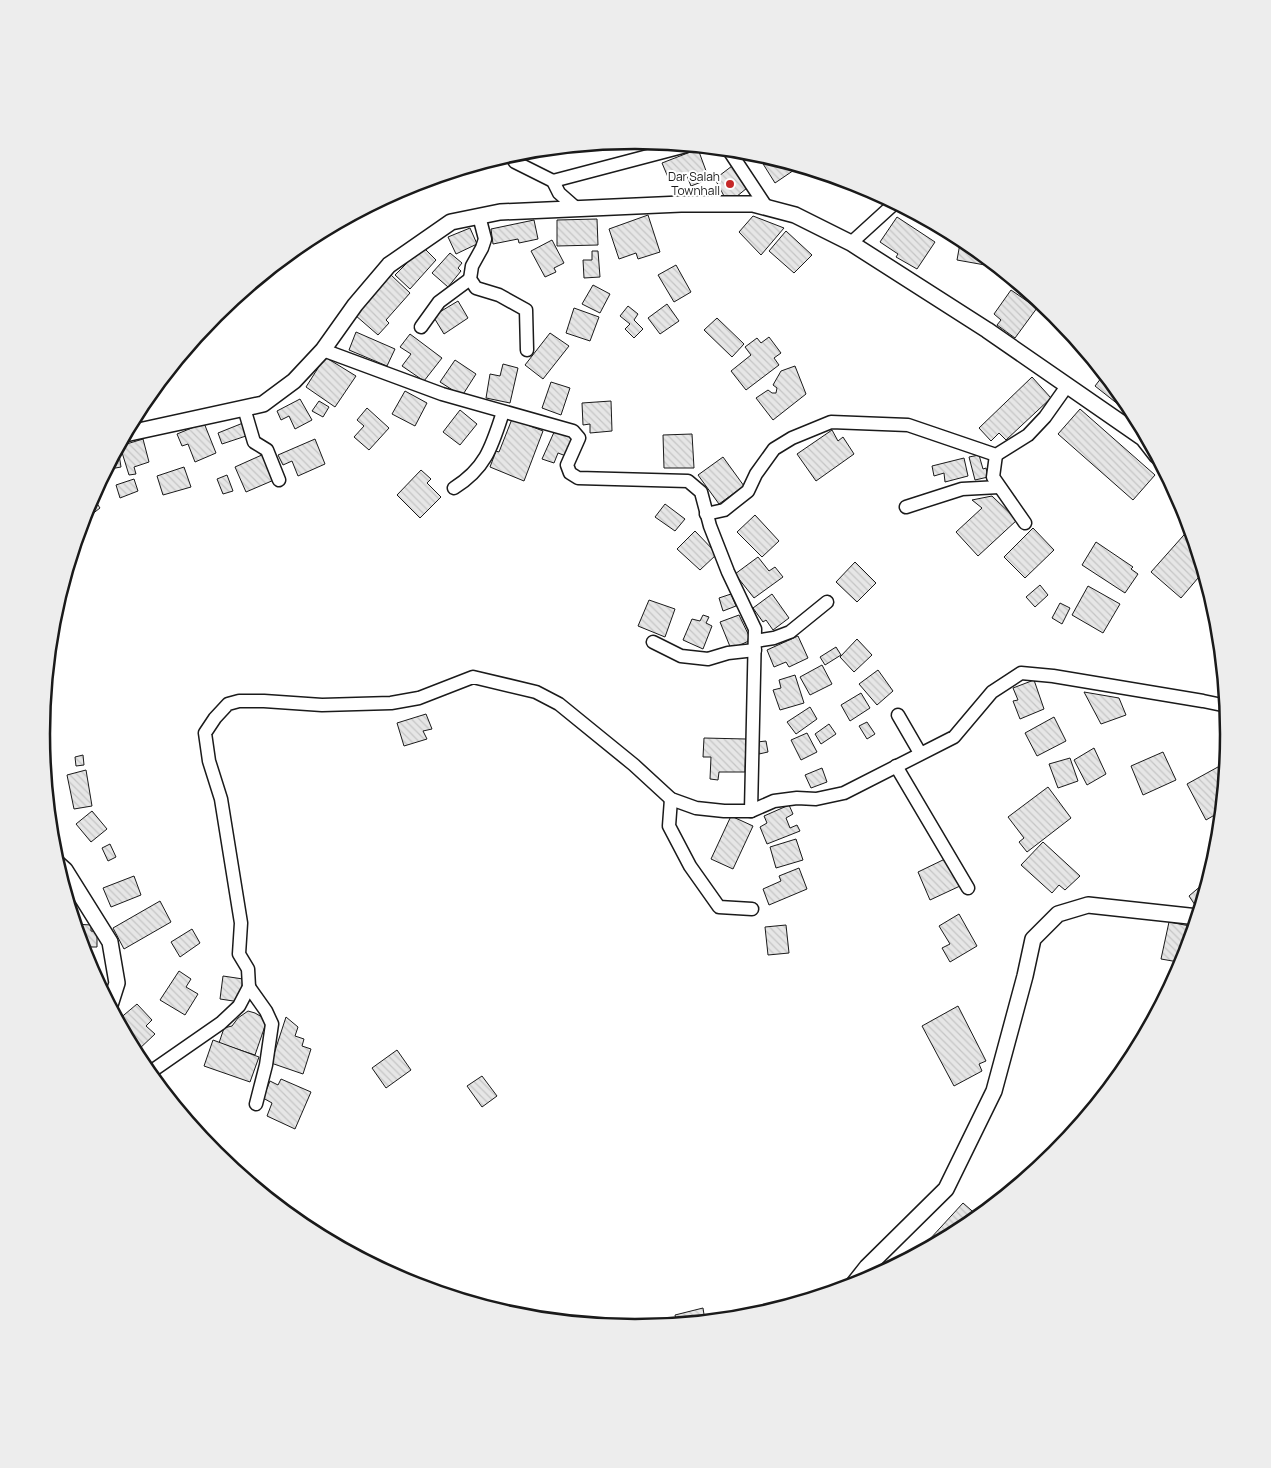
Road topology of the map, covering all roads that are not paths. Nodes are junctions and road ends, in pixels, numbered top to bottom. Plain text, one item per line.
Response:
1 (671, 150) edge
2 (734, 157) edge
3 (515, 161) edge
4 (553, 181) junction
5 (890, 207) edge
6 (576, 208) junction
7 (767, 208) junction
8 (480, 216) junction
9 (852, 243) junction
10 (470, 278) junction
11 (421, 327) dead end
12 (323, 350) junction
13 (527, 350) dead end
14 (1067, 386) junction
15 (244, 408) junction
16 (503, 412) junction
17 (134, 432) edge
18 (1139, 436) edge
19 (996, 455) junction
20 (279, 480) dead end
21 (999, 487) junction
22 (454, 488) dead end
23 (906, 507) dead end
24 (706, 514) junction
25 (1025, 523) dead end
26 (827, 602) dead end
27 (653, 642) dead end
28 (755, 646) junction
29 (1220, 705) edge
30 (898, 714) dead end
31 (920, 754) junction
32 (896, 766) junction
33 (671, 799) junction
34 (751, 811) junction
35 (66, 871) edge
36 (968, 888) dead end
37 (752, 909) dead end
38 (1192, 916) edge
39 (249, 987) junction
40 (112, 998) edge
41 (156, 1068) edge
42 (256, 1104) dead end
43 (861, 1274) edge

1 - 4 street
2 - 7 street
3 - 4 street
4 - 6 street
5 - 9 street
6 - 7 street
6 - 8 street
7 - 9 street
8 - 10 street
8 - 12 street
9 - 14 street
10 - 11 street
10 - 13 street
12 - 15 street
12 - 16 street
14 - 18 street
14 - 19 street
15 - 17 street
15 - 20 street
16 - 22 street
16 - 24 street
19 - 21 street
19 - 24 street
21 - 23 street
21 - 25 street
24 - 28 street
26 - 28 street
27 - 28 street
28 - 34 street
29 - 31 street
30 - 31 street
31 - 32 street
32 - 34 street
32 - 36 street
33 - 34 street
33 - 37 street
33 - 39 street
35 - 40 street
38 - 43 street
39 - 41 street
39 - 42 street

